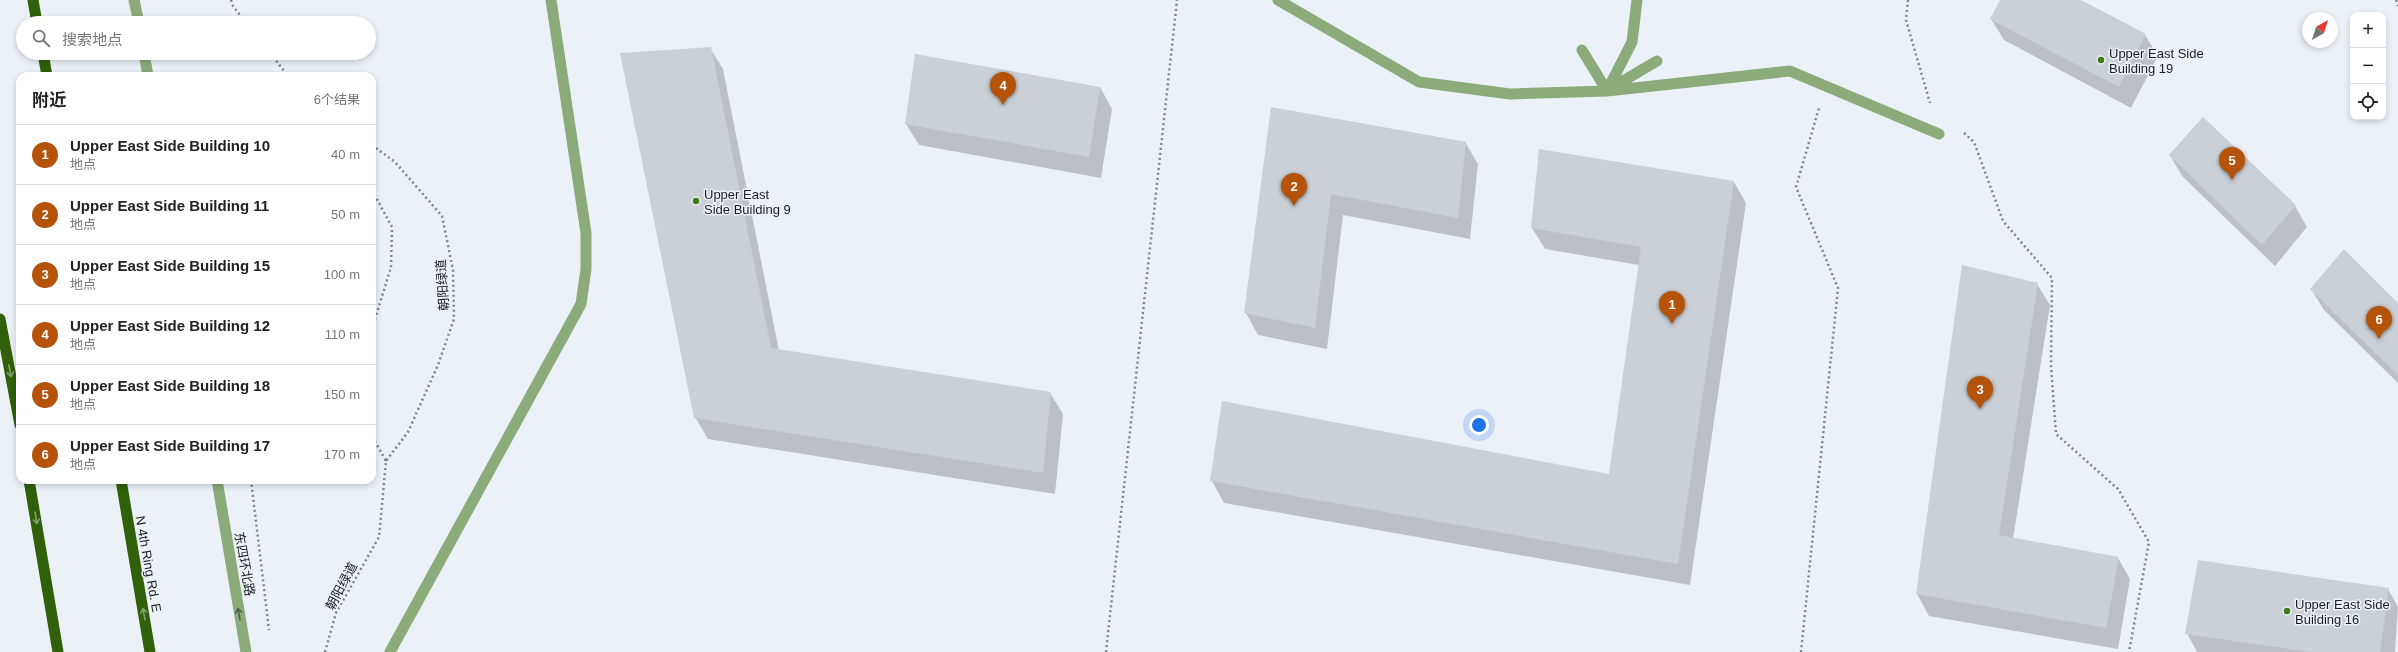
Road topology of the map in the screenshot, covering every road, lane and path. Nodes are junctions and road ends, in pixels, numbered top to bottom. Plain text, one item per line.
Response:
1 (33, 0) edge
2 (134, 0) edge
3 (231, 0) edge
4 (551, 0) edge
5 (1177, 0) edge
6 (1278, 0) edge
7 (1637, 0) edge
8 (1908, 0) edge
9 (2396, 0) edge
10 (2398, 6) edge
11 (36, 16) edge
12 (137, 16) edge
13 (240, 16) edge
14 (1582, 50) dead end
15 (44, 60) edge
16 (145, 60) edge
17 (275, 60) edge
18 (1657, 60) dead end
19 (46, 72) edge
20 (147, 72) edge
21 (285, 72) edge
22 (1826, 86) junction
23 (1608, 91) junction
24 (1939, 134) junction
25 (376, 147) edge
26 (376, 197) edge
27 (376, 317) edge
28 (0, 319) edge
29 (16, 404) edge
30 (376, 443) edge
31 (386, 461) junction
32 (30, 484) edge
33 (122, 484) edge
34 (218, 484) edge
35 (251, 484) edge
36 (270, 636) dead end
37 (58, 652) edge
38 (150, 652) edge
39 (246, 652) edge
40 (325, 652) edge
41 (390, 652) edge
42 (1106, 652) edge
43 (1801, 652) edge
44 (2129, 652) edge

1 - 11 highway
2 - 12 street
3 - 13 path
4 - 41 street
5 - 42 path
6 - 23 street
7 - 23 street
8 - 24 path
9 - 10 path
14 - 23 street
15 - 19 highway
16 - 20 street
17 - 21 path
18 - 23 street
22 - 23 street
22 - 24 street
22 - 43 path
24 - 44 path
25 - 31 path, 朝阳绿道
26 - 27 path
28 -> 29 highway
30 - 31 path
31 - 40 path, 朝阳绿道
32 -> 37 highway
38 -> 33 highway, N 4th Ring Rd. E
39 -> 34 street, 东四环北路
35 - 36 path

